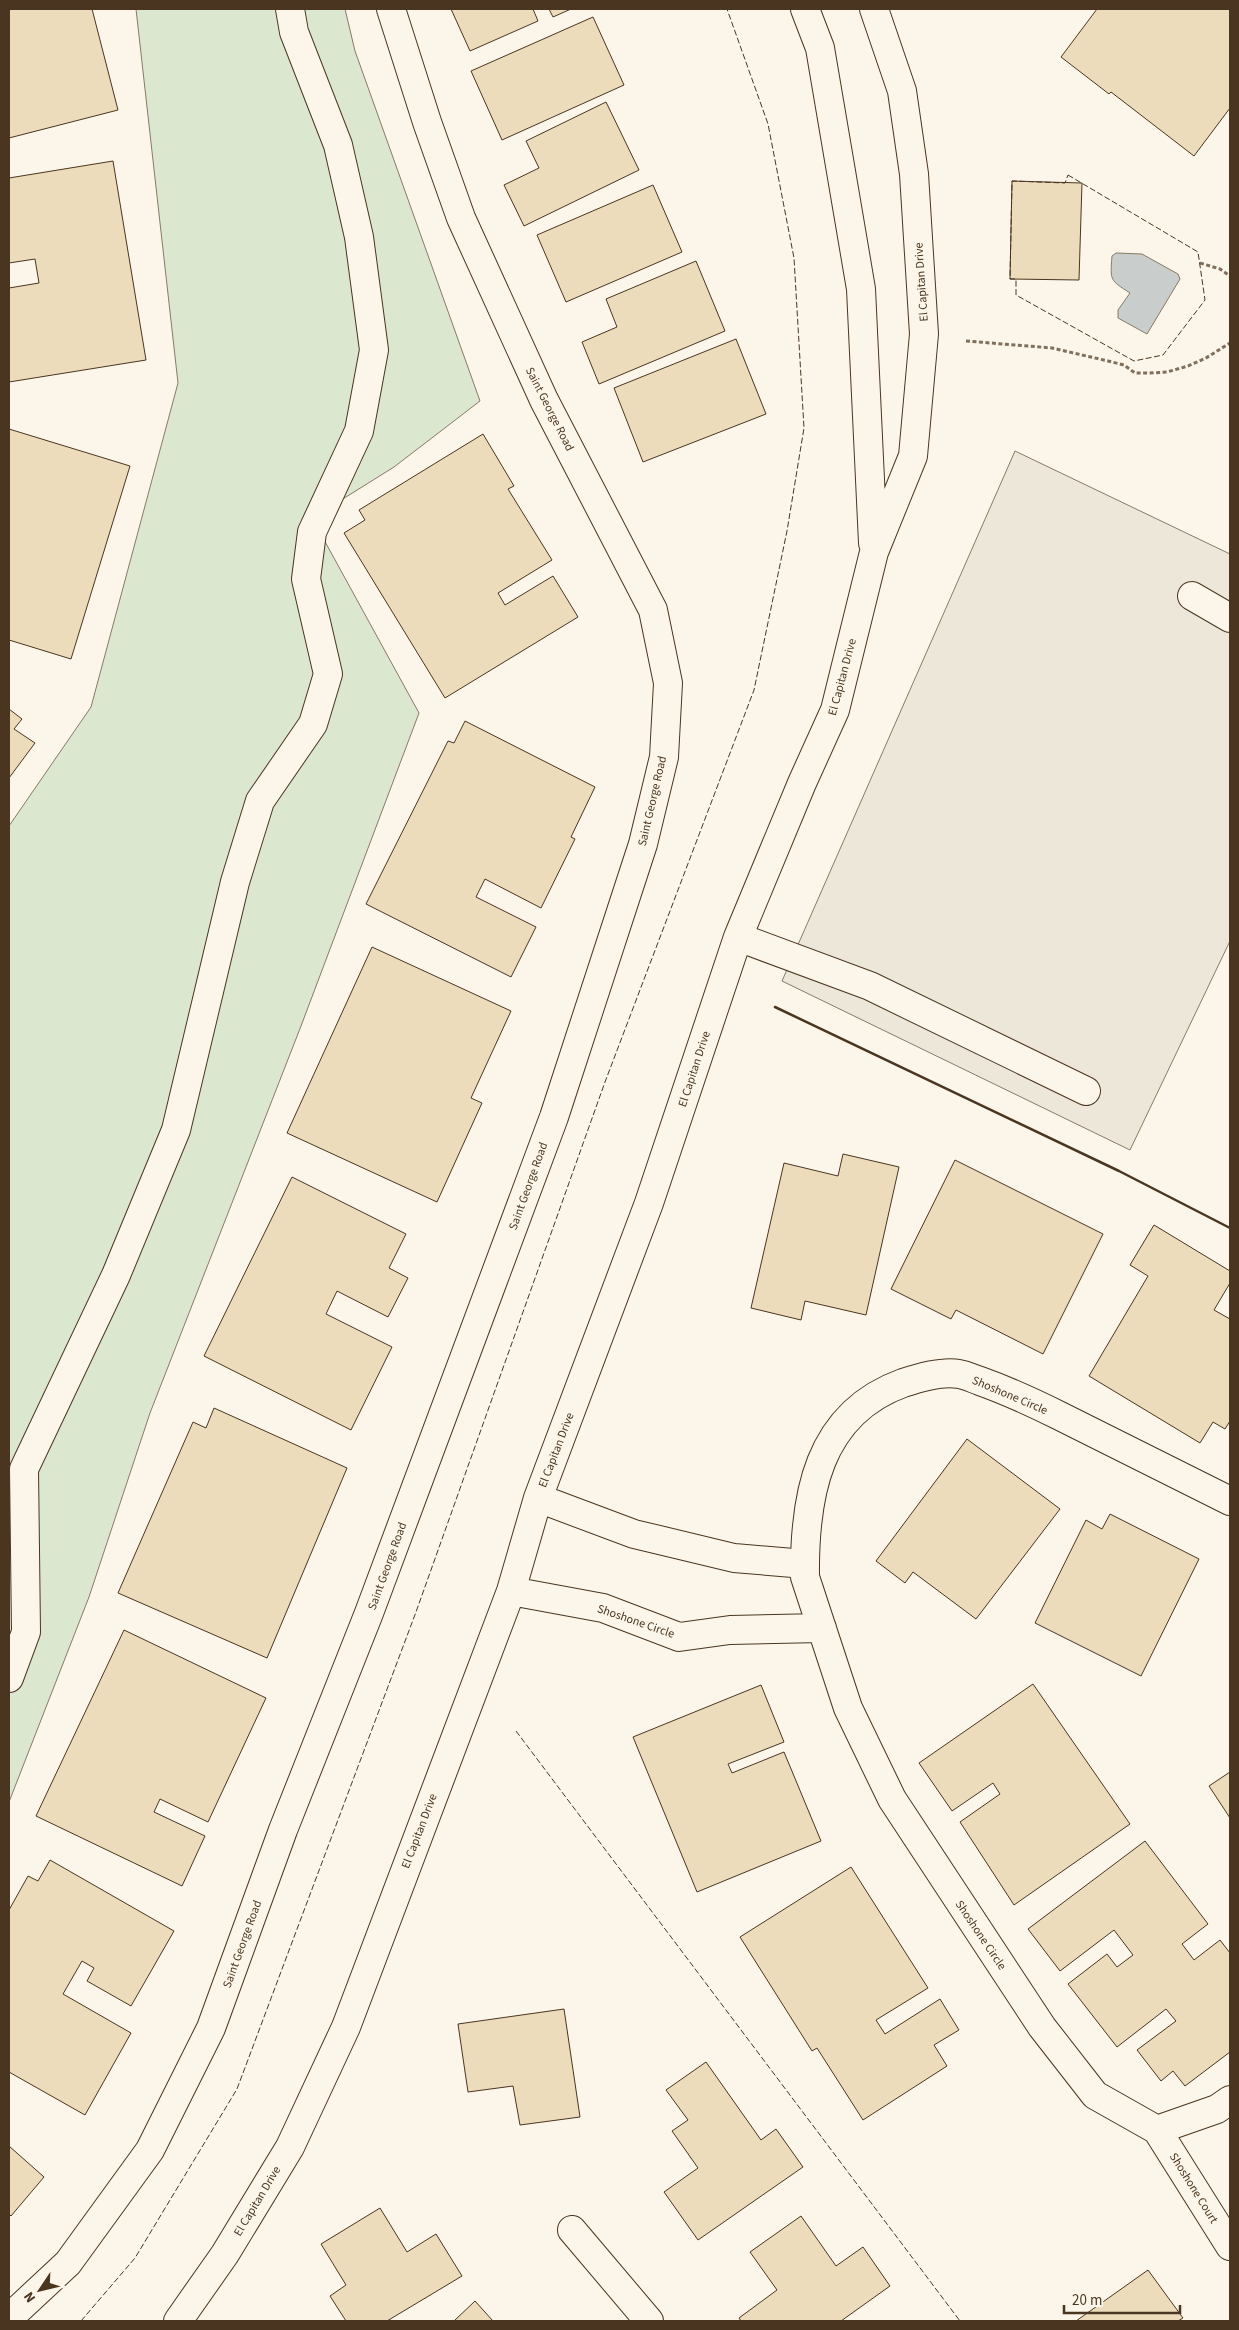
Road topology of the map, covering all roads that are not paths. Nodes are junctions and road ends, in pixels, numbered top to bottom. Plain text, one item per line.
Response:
1 (290, 9) edge
2 (391, 9) edge
3 (805, 9) edge
4 (874, 9) edge
5 (874, 552) junction
6 (1192, 596) dead end
7 (1230, 618) edge
8 (738, 937) junction
9 (1086, 1091) dead end
10 (538, 1498) junction
11 (1230, 1501) edge
12 (805, 1564) junction
13 (512, 1591) junction
14 (822, 1628) junction
15 (9, 1678) edge
16 (1230, 2100) edge
17 (1157, 2130) junction
18 (572, 2230) dead end
19 (1230, 2246) edge
20 (9, 2318) edge
21 (178, 2321) edge
22 (649, 2321) edge

1 - 15 street
2 - 20 street, Saint George Road
3 - 5 street, El Capitan Drive
4 - 5 street, El Capitan Drive
5 - 8 street, El Capitan Drive
6 - 7 street
8 - 9 street
8 - 10 street, El Capitan Drive
10 - 12 street
10 - 13 street, El Capitan Drive
11 - 12 street, Shoshone Circle
12 - 14 street, Shoshone Circle
13 - 14 street, Shoshone Circle
13 - 21 street, El Capitan Drive
14 - 17 street, Shoshone Circle
16 - 17 street
17 - 19 street, Shoshone Court
18 - 22 street

